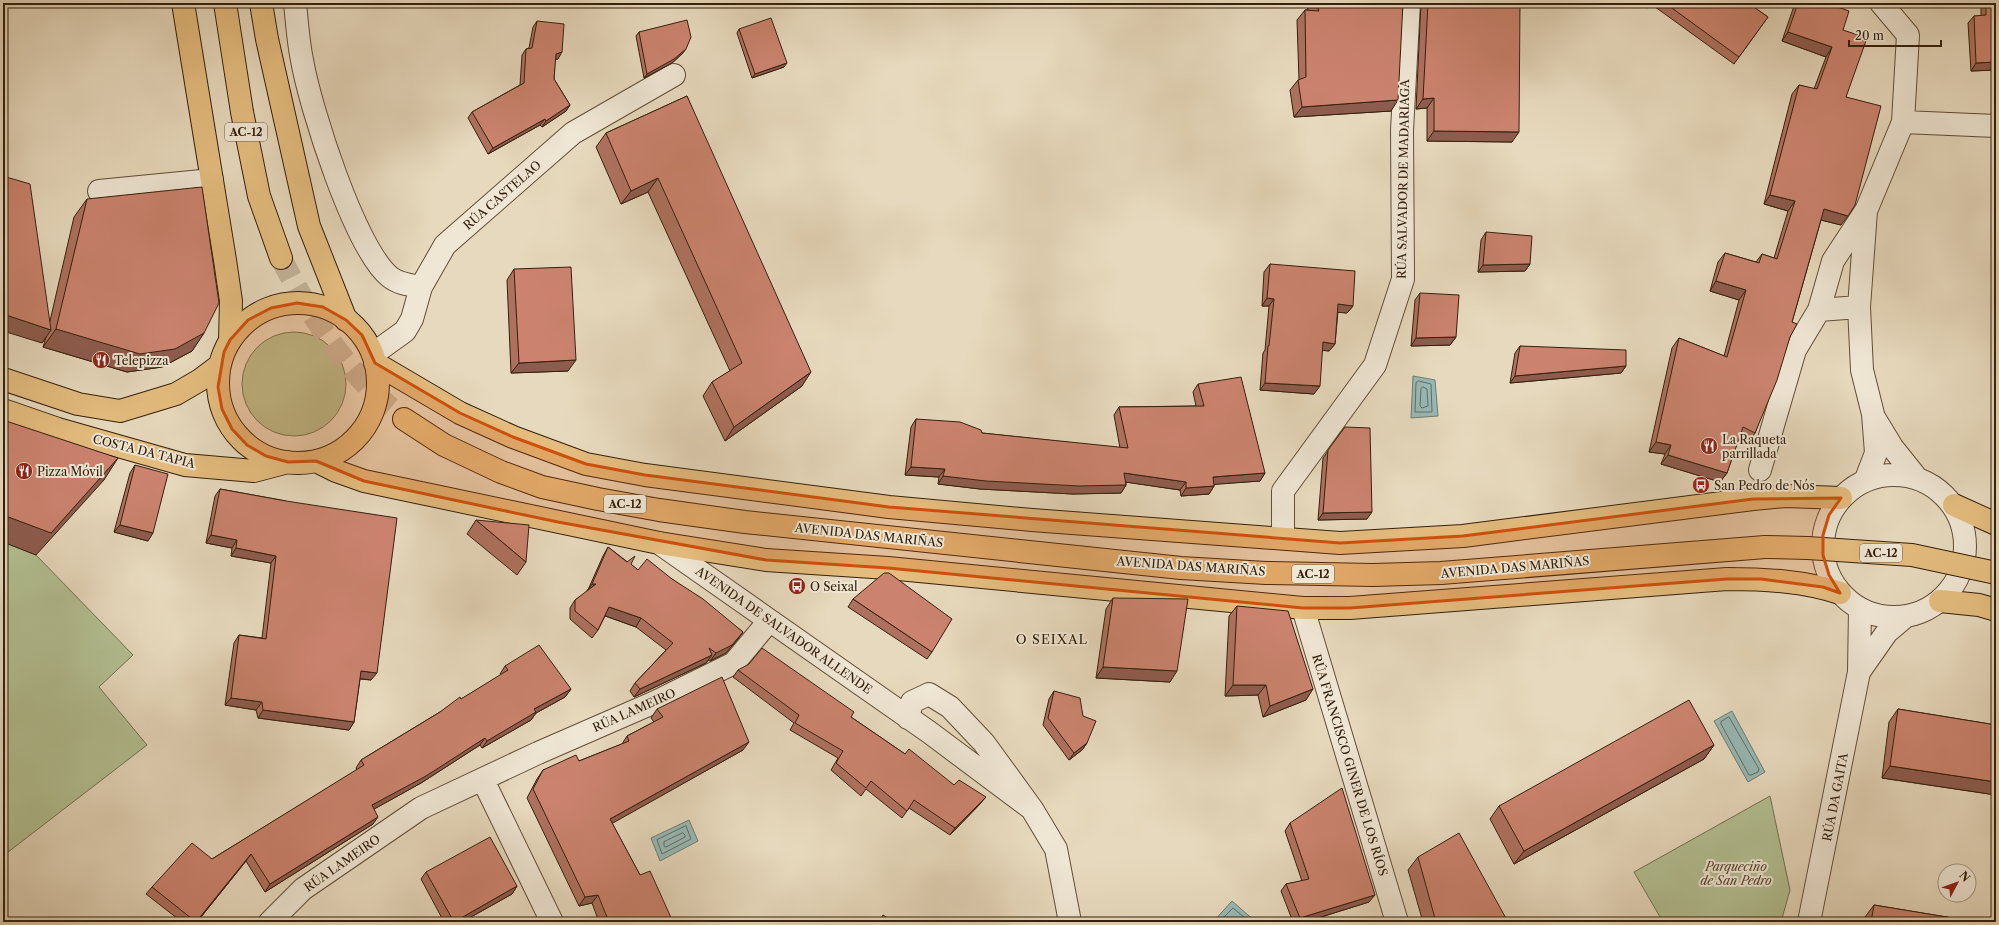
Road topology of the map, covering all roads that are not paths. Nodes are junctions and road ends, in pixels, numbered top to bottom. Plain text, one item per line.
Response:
1 (183, 3) edge
2 (225, 3) edge
3 (261, 3) edge
4 (295, 3) edge
5 (1409, 3) edge
6 (1881, 3) edge
7 (674, 75) dead end
8 (1903, 122) junction
9 (1996, 126) edge
10 (212, 180) junction
11 (99, 191) dead end
12 (1866, 211) junction
13 (281, 258) tunnel mouth
14 (421, 287) junction
15 (1859, 307) junction
16 (1819, 310) junction
17 (346, 320) junction
18 (230, 340) junction
19 (374, 359) junction
20 (220, 365) junction
21 (3, 379) edge
22 (3, 410) edge
23 (1873, 414) junction
24 (404, 419) tunnel mouth
25 (316, 461) junction
26 (288, 462) junction
27 (1760, 470) dead end
28 (1916, 477) junction
29 (1866, 479) junction
30 (1841, 498) junction
31 (1954, 505) junction
32 (1996, 524) edge
33 (1283, 537) junction
34 (659, 542) junction
35 (1996, 573) edge
36 (1840, 593) junction
37 (1940, 601) junction
38 (1303, 608) junction
39 (1860, 609) junction
40 (1996, 610) edge
41 (1906, 616) junction
42 (769, 621) junction
43 (1859, 672) junction
44 (908, 718) junction
45 (483, 780) junction
46 (1032, 809) junction
47 (270, 922) edge
48 (552, 922) edge
49 (1070, 922) edge
50 (1397, 922) edge
51 (1809, 922) edge

1 - 10 main road
2 - 13 main road, AC-12
3 - 17 main road
4 - 14 street
5 - 33 street, RÚA SALVADOR DE MADARIAGA
6 - 8 street
7 - 14 street, RÚA CASTELAO
8 - 9 street
8 - 12 street
10 - 11 street
10 - 18 main road
12 - 15 street
12 - 16 street
14 - 19 street, RÚA CASTELAO
15 - 16 street
15 - 23 street
16 - 27 street
17 - 18 main road
17 - 19 main road
18 - 20 main road
19 - 25 main road
19 - 33 main road
20 - 21 main road
20 - 26 main road
22 - 26 main road, COSTA DA TAPIA
23 - 28 street
23 - 29 street
24 - 35 main road, AVENIDA DAS MARIÑAS / AC-12, bridge
25 - 26 main road
25 - 34 main road
28 - 29 street
28 - 31 street
29 - 30 street
30 - 33 main road
30 - 36 street
31 - 32 main road
31 - 37 street
34 - 38 main road
34 - 42 street, AVENIDA DE SALVADOR ALLENDE
36 - 38 main road
36 - 39 street
37 - 40 main road
37 - 41 street
38 - 50 street, RÚA FRANCISCO GINER DE LOS RÍOS
39 - 41 street
39 - 43 street, RÚA DA GAITA
41 - 43 street, RÚA DA GAITA
42 - 44 street, AVENIDA DE SALVADOR ALLENDE
42 - 45 street, RÚA LAMEIRO
43 - 51 street, RÚA DA GAITA
44 - 46 street, AVENIDA DE SALVADOR ALLENDE
44 - 46 street, AVENIDA DE SALVADOR ALLENDE
45 - 47 street, RÚA LAMEIRO
45 - 48 street
46 - 49 street, AVENIDA DE SALVADOR ALLENDE

